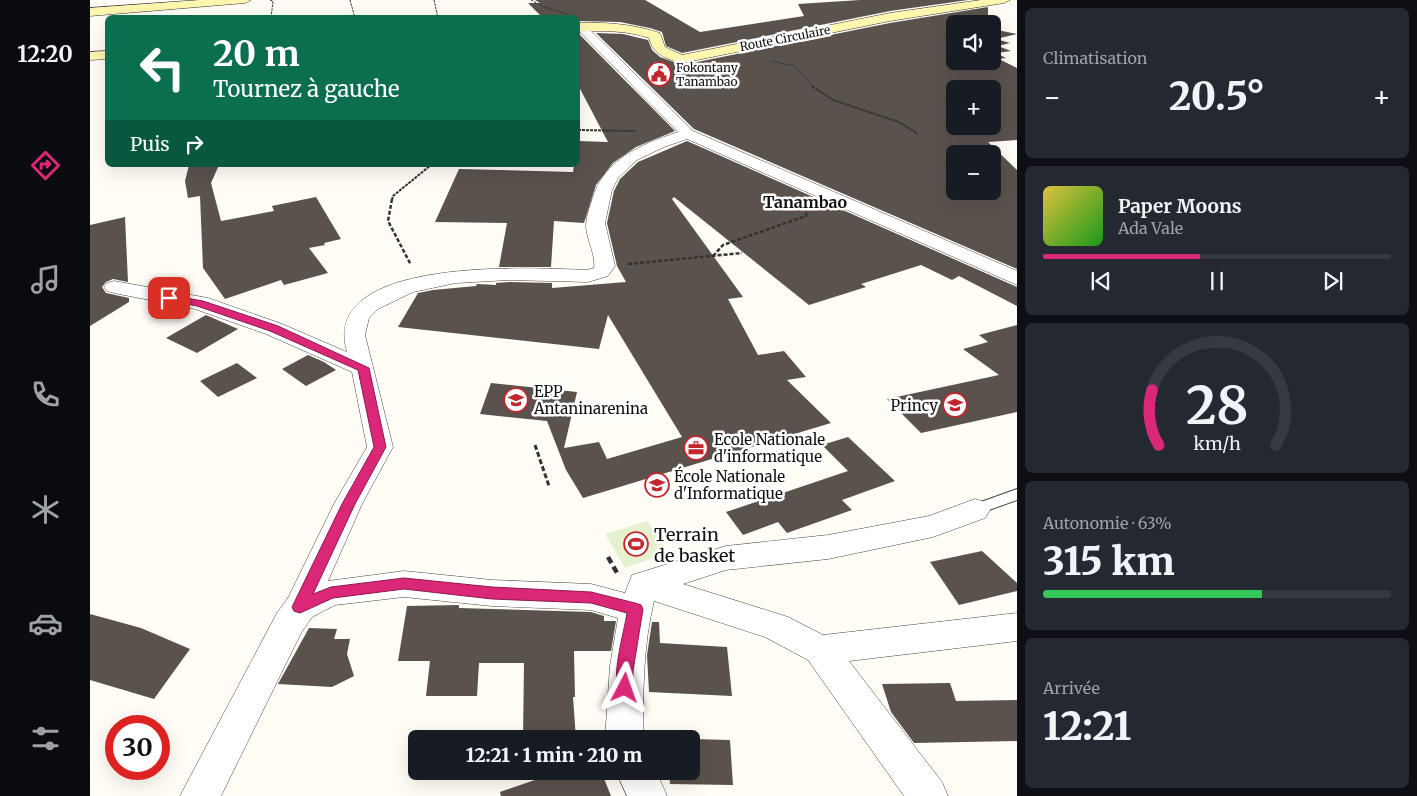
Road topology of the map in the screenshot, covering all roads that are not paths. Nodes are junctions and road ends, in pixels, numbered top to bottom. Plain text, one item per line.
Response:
1 (245, 0) edge
2 (1004, 0) edge
3 (90, 12) edge
4 (580, 23) edge
5 (580, 26) edge
6 (105, 55) edge
7 (90, 56) edge
8 (684, 130) junction
9 (1017, 279) edge
10 (114, 287) dead end
11 (363, 368) junction
12 (1017, 494) edge
13 (975, 510) joint
14 (639, 597) junction
15 (300, 607) junction
16 (1017, 628) edge
17 (820, 650) junction
18 (624, 730) edge
19 (639, 780) edge
20 (200, 796) edge
21 (647, 796) edge
22 (928, 796) edge

1 - 3 street
2 - 4 street, Route Circulaire
5 - 8 street
6 - 7 street
8 - 9 street
8 - 11 street
10 - 11 street
11 - 15 street
12 - 13 lane
13 - 14 street
14 - 15 street
14 - 17 street
14 - 18 street
15 - 20 street
16 - 17 street
17 - 22 street
19 - 21 street

